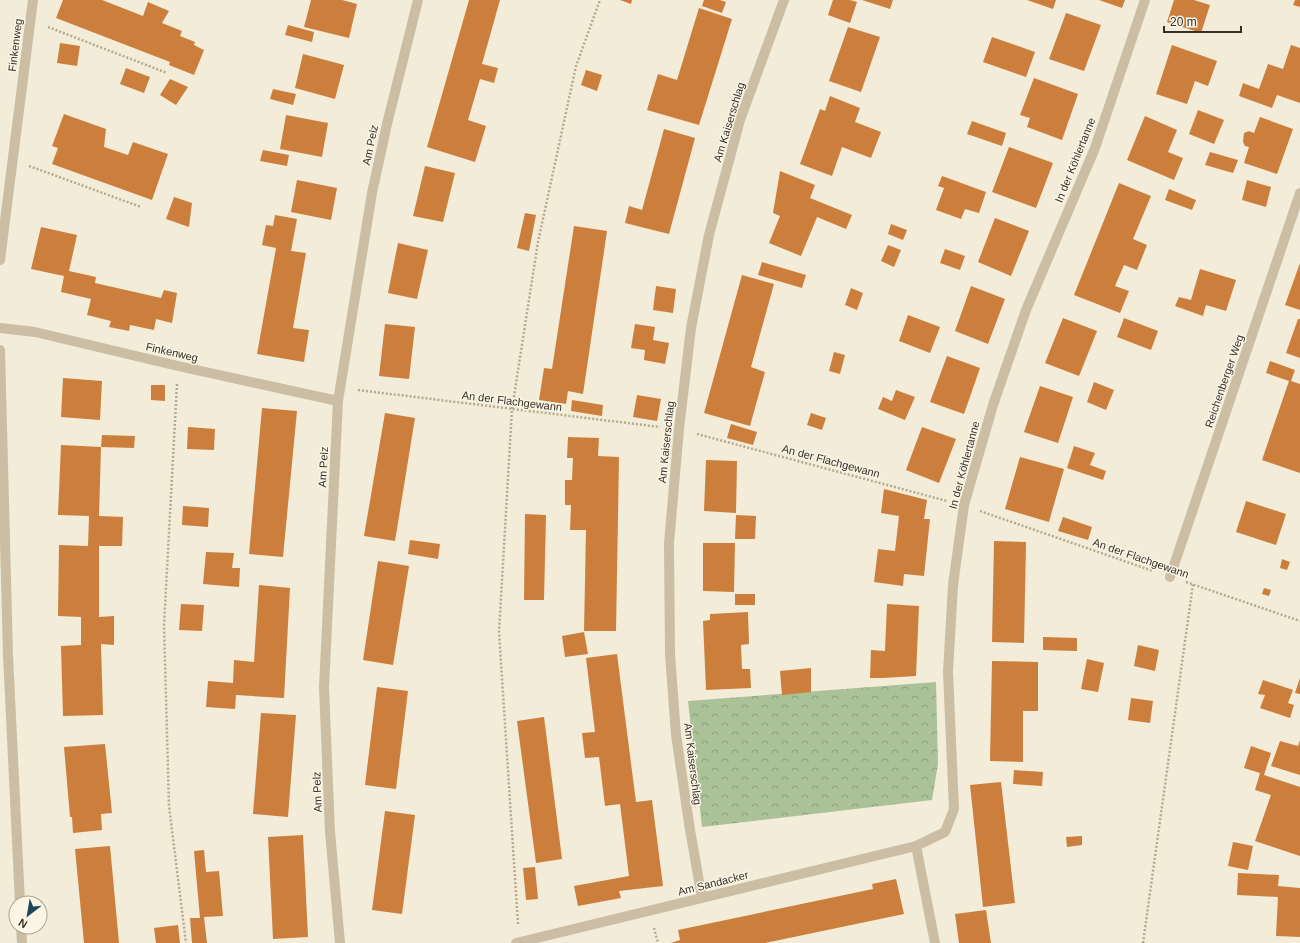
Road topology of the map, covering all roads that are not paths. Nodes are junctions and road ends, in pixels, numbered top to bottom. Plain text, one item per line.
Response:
1 (33, 0) edge
2 (418, 0) edge
3 (784, 0) edge
4 (1145, 0) edge
5 (1300, 193) edge
6 (0, 260) edge
7 (0, 328) edge
8 (0, 350) edge
9 (338, 401) junction
10 (1170, 577) road end
11 (916, 846) junction
12 (20, 895) edge
13 (702, 898) junction
14 (340, 943) edge
15 (518, 943) edge
16 (935, 943) edge

1 - 6 street, Finkenweg
2 - 9 street, Am Pelz
3 - 13 street, Am Kaiserschlag
4 - 11 street, In der Köhlertanne
5 - 10 street, Reichenberger Weg
7 - 9 street, Finkenweg
8 - 12 street
9 - 14 street, Am Pelz
11 - 13 street, Am Sandacker
11 - 16 street
13 - 15 street, Am Sandacker

